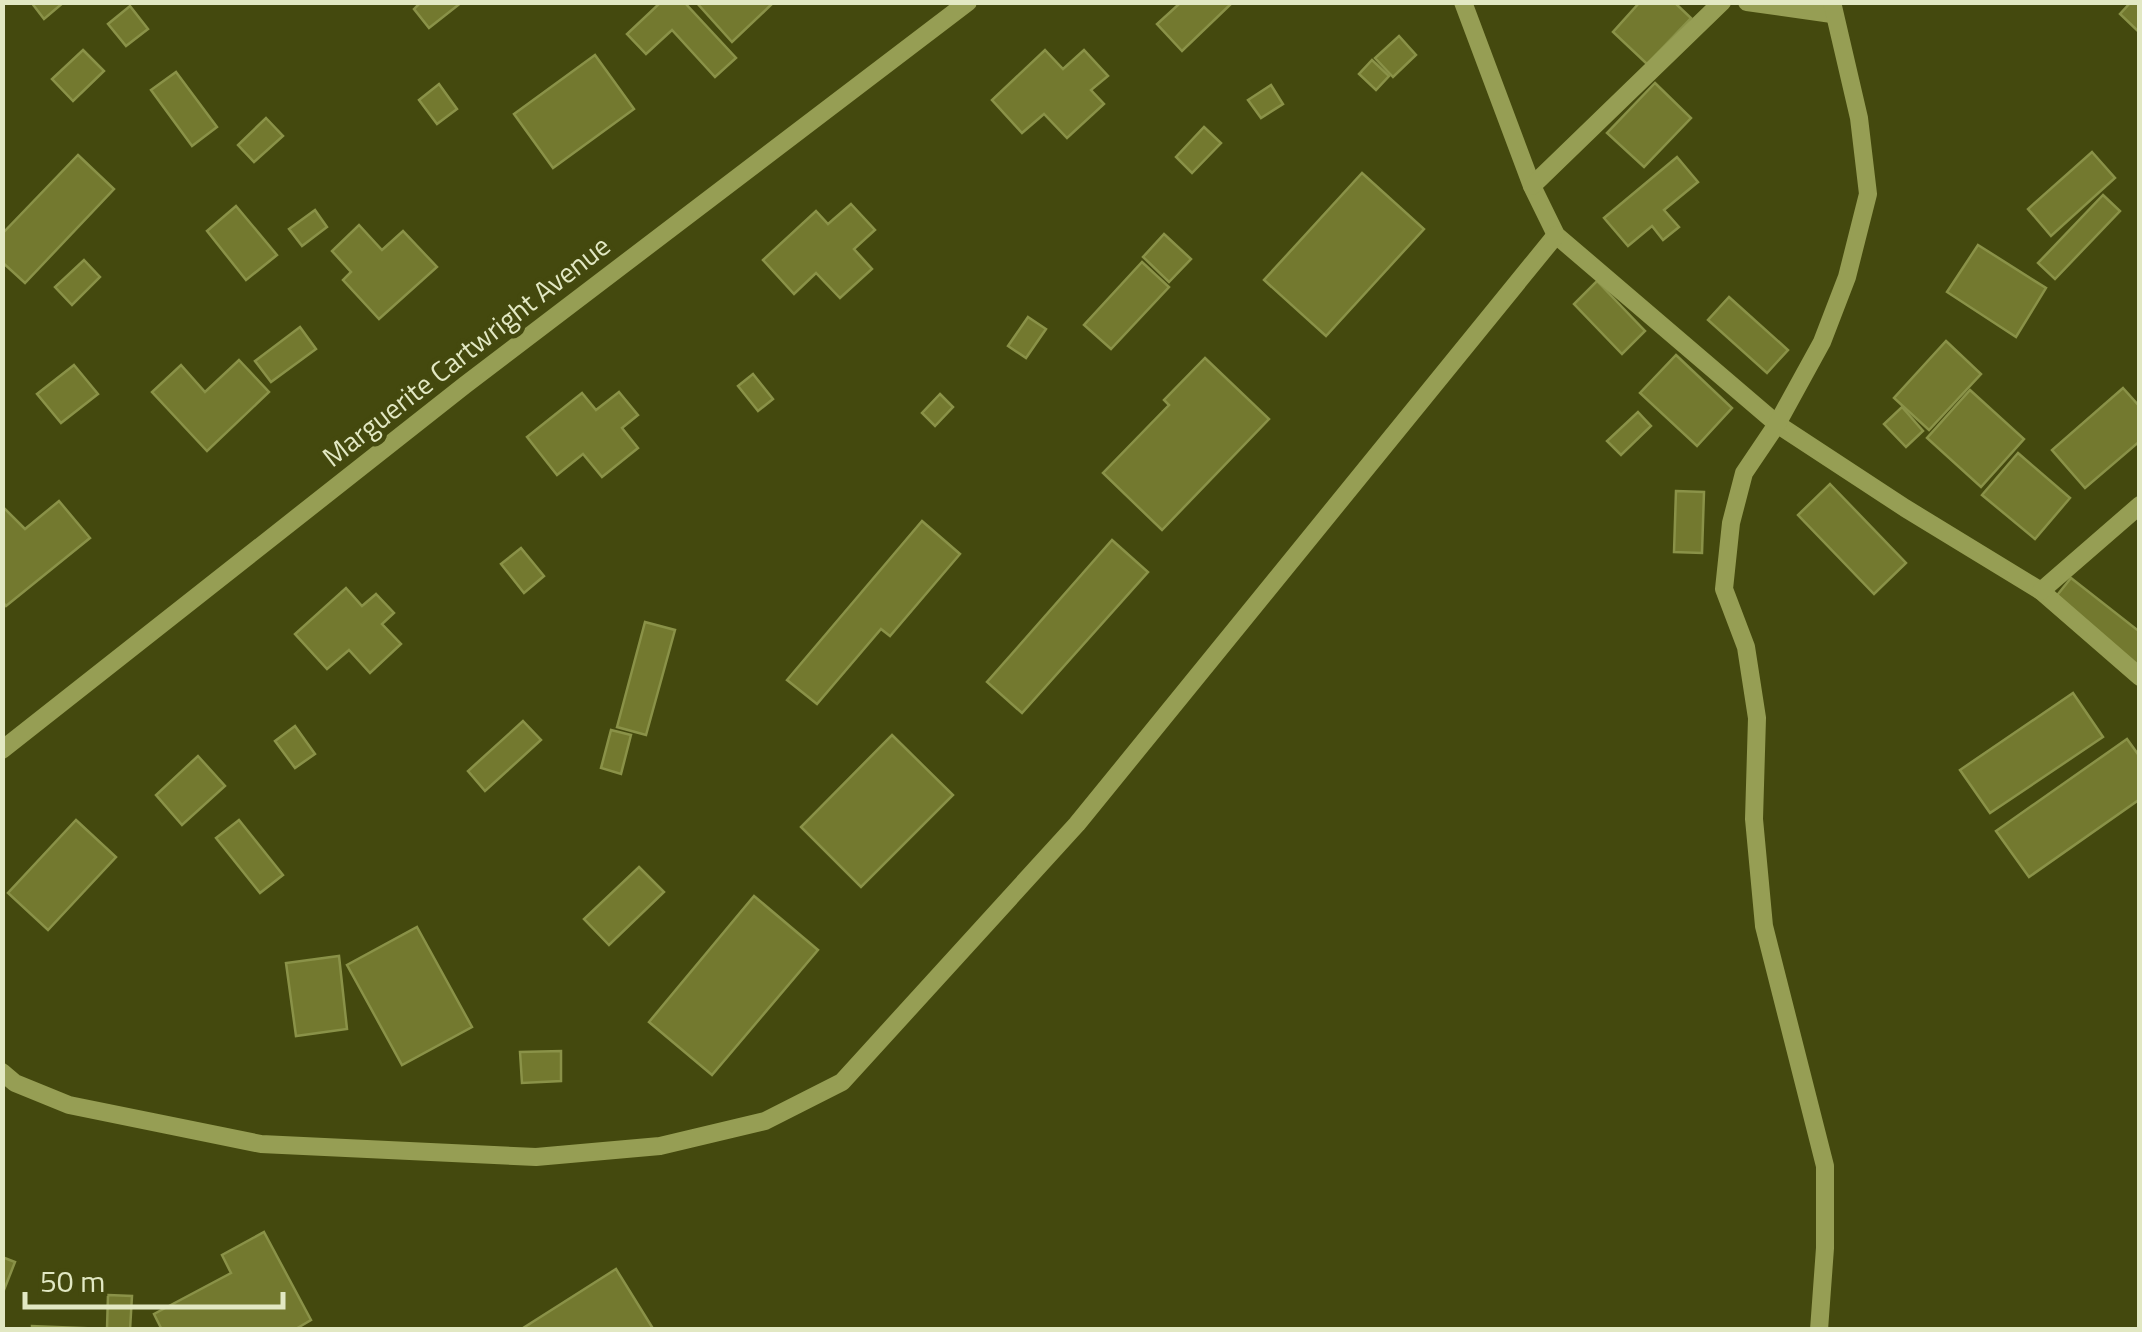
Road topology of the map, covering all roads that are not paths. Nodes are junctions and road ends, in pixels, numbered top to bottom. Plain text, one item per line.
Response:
1 (968, 2) edge
2 (1463, 2) edge
3 (1722, 2) edge
4 (1747, 2) edge
5 (1832, 8) edge
6 (1532, 186) junction
7 (1556, 236) junction
8 (1777, 424) junction
9 (2140, 505) edge
10 (2041, 590) junction
11 (2140, 677) edge
12 (2, 750) edge
13 (2, 1072) edge
14 (1818, 1330) edge

1 - 12 street, Marguerite Cartwright Avenue
2 - 6 street
3 - 6 street
4 - 5 street
5 - 8 street
6 - 7 street
7 - 8 street
7 - 13 street
8 - 10 street
8 - 14 street
9 - 10 street
10 - 11 street

